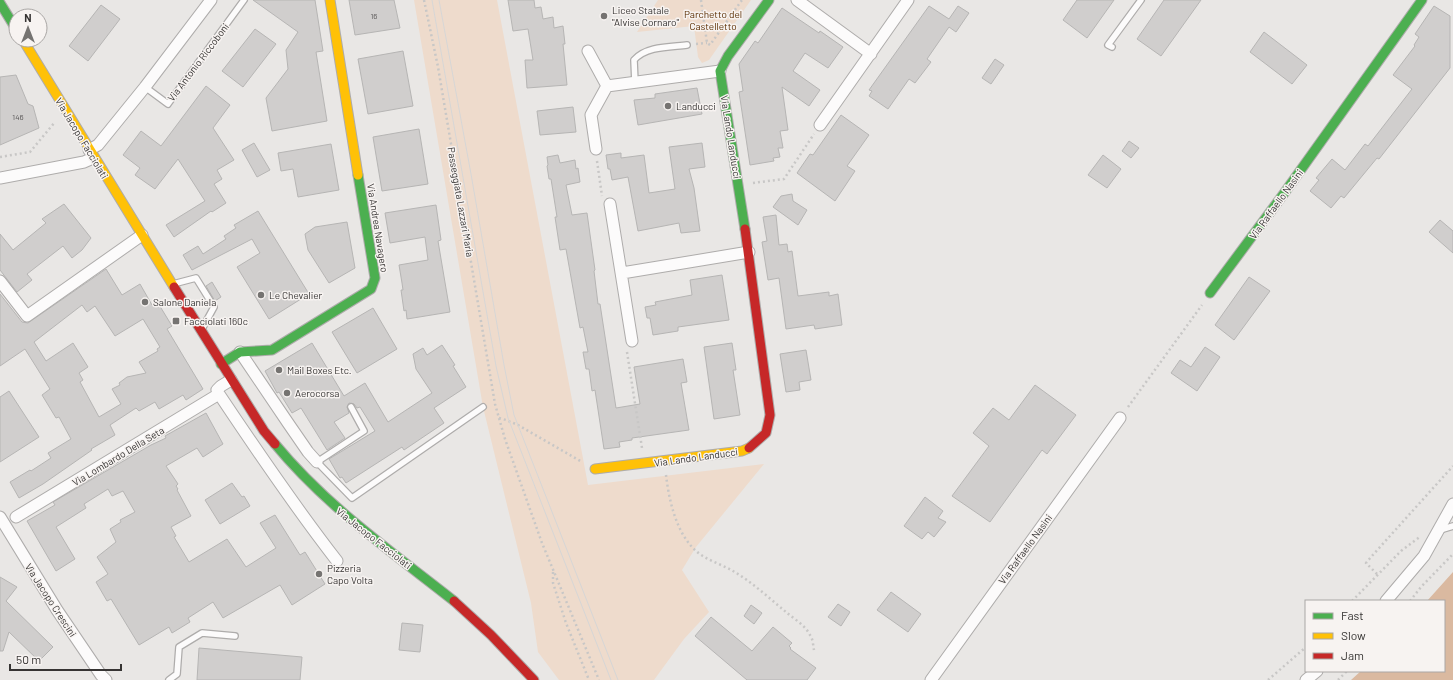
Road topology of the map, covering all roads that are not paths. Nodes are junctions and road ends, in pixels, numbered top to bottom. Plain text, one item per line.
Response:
1 (211, 0) edge
2 (244, 0) edge
3 (330, 0) edge
4 (769, 0) edge
5 (797, 0) edge
6 (908, 0) edge
7 (1141, 0) edge
8 (1422, 0) edge
9 (0, 3) edge
10 (8, 16) edge
11 (687, 45) dead end
12 (1112, 47) dead end
13 (27, 48) edge
14 (588, 51) dead end
15 (871, 54) junction
16 (720, 71) junction
17 (635, 82) junction
18 (607, 86) junction
19 (145, 88) junction
20 (820, 125) road end
21 (596, 149) road end
22 (91, 154) junction
23 (0, 178) edge
24 (610, 204) road end
25 (142, 235) junction
26 (748, 252) junction
27 (622, 273) junction
28 (0, 281) edge
29 (172, 284) junction
30 (1210, 294) road end
31 (200, 331) junction
32 (632, 342) road end
33 (240, 352) junction
34 (221, 364) junction
35 (231, 380) junction
36 (219, 394) junction
37 (351, 407) dead end
38 (483, 407) dead end
39 (1120, 418) dead end
40 (316, 462) junction
41 (595, 469) road end
42 (1453, 504) edge
43 (16, 517) dead end
44 (1, 521) edge
45 (1453, 526) edge
46 (1433, 534) junction
47 (337, 561) dead end
48 (1387, 600) edge
49 (235, 636) dead end
50 (1316, 672) edge
51 (106, 680) edge
52 (170, 680) edge
53 (534, 680) edge
54 (931, 680) edge
55 (1306, 680) edge

1 - 19 street
2 - 19 lane, Via Antonio Riccoboni
3 - 33 street, Via Andrea Navagero
4 - 16 street
5 - 15 street
6 - 15 street
7 - 12 lane
8 - 30 street, Via Raffaello Nasini
9 - 10 street
11 - 17 lane
13 - 22 street, Via Jacopo Facciolati
14 - 18 street
15 - 20 street
16 - 17 street
16 - 26 street, Via Lando Landucci
17 - 18 street
18 - 21 street
19 - 22 street
22 - 23 street
22 - 25 street, Via Jacopo Facciolati
24 - 27 street
25 - 28 street
25 - 29 street, Via Jacopo Facciolati
26 - 27 street
26 - 41 street, Via Lando Landucci
27 - 32 street
29 - 31 street, Via Jacopo Facciolati
29 - 31 lane
31 - 34 street, Via Jacopo Facciolati
33 - 34 street, Via Andrea Navagero
33 - 40 street, Via Jacopo Facciolati
34 - 35 street, Via Jacopo Facciolati
35 - 36 street
35 - 53 street, Via Jacopo Facciolati
36 - 43 street, Via Lombardo Della Seta
36 - 47 street
37 - 40 lane
38 - 40 lane, Via Jacopo Facciolati
39 - 54 street, Via Raffaello Nasini
42 - 46 street
44 - 51 street, Via Jacopo Crescini
45 - 46 lane
46 - 48 street
49 - 52 lane
50 - 55 street

